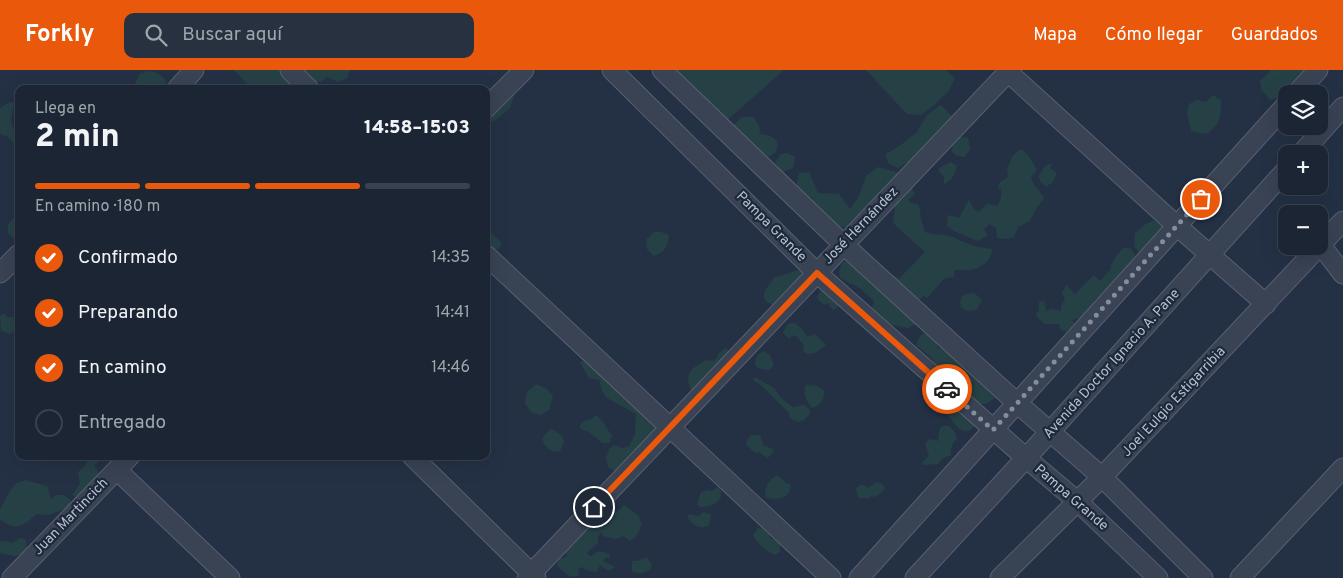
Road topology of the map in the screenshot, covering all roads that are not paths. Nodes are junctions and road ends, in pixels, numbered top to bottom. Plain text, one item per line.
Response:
1 (194, 70) edge
2 (290, 70) edge
3 (524, 70) edge
4 (612, 70) edge
5 (662, 70) edge
6 (1318, 70) edge
7 (1009, 71) edge
8 (180, 85) edge
9 (305, 85) edge
10 (1304, 85) edge
11 (490, 104) edge
12 (1343, 107) edge
13 (1278, 114) edge
14 (1309, 145) edge
15 (1278, 179) edge
16 (1343, 221) edge
17 (1177, 226) junction
18 (1328, 236) edge
19 (844, 244) junction
20 (1328, 254) edge
21 (1210, 255) junction
22 (1310, 255) edge
23 (15, 258) edge
24 (490, 259) edge
25 (817, 273) junction
26 (0, 274) edge
27 (1343, 274) edge
28 (1266, 304) junction
29 (1017, 403) junction
30 (670, 427) junction
31 (993, 430) junction
32 (1050, 432) junction
33 (1026, 458) junction
34 (126, 460) edge
35 (416, 460) edge
36 (1343, 468) edge
37 (116, 470) junction
38 (1102, 477) junction
39 (1077, 501) junction
40 (531, 576) edge
41 (12, 578) edge
42 (230, 578) edge
43 (831, 578) edge
44 (859, 578) edge
45 (915, 578) edge
46 (1000, 578) edge
47 (1158, 578) edge
48 (1203, 578) edge
49 (1240, 578) edge

1 - 8 street
2 - 9 street
3 - 11 street
4 - 25 street, Pampa Grande
5 - 19 street
6 - 10 street
7 - 17 street
7 - 19 street, José Hernández
12 - 14 street
13 - 17 street
15 - 21 street, Avenida Doctor Ignacio A. Pane
16 - 18 street, Joel Eulgio Estigarribia
17 - 21 street
17 - 29 street
19 - 25 street, José Hernández
19 - 29 street
20 - 27 street
21 - 28 street
21 - 32 street, Avenida Doctor Ignacio A. Pane
22 - 28 street, Joel Eulgio Estigarribia
23 - 26 street
24 - 30 street
25 - 30 street, José Hernández
25 - 31 street, Pampa Grande
28 - 38 street, Joel Eulgio Estigarribia
29 - 31 street
29 - 32 street
30 - 40 street, José Hernández
30 - 43 street
31 - 33 street, Pampa Grande
31 - 44 street
32 - 33 street, Avenida Doctor Ignacio A. Pane
32 - 38 street
33 - 39 street, Pampa Grande
33 - 45 street, Avenida Doctor Ignacio A. Pane
34 - 37 street, Juan Martincich
35 - 40 street
36 - 49 street
37 - 41 street, Juan Martincich
37 - 42 street
38 - 39 street, Joel Eulgio Estigarribia
38 - 48 street
39 - 46 street, Joel Eulgio Estigarribia
39 - 47 street, Pampa Grande

